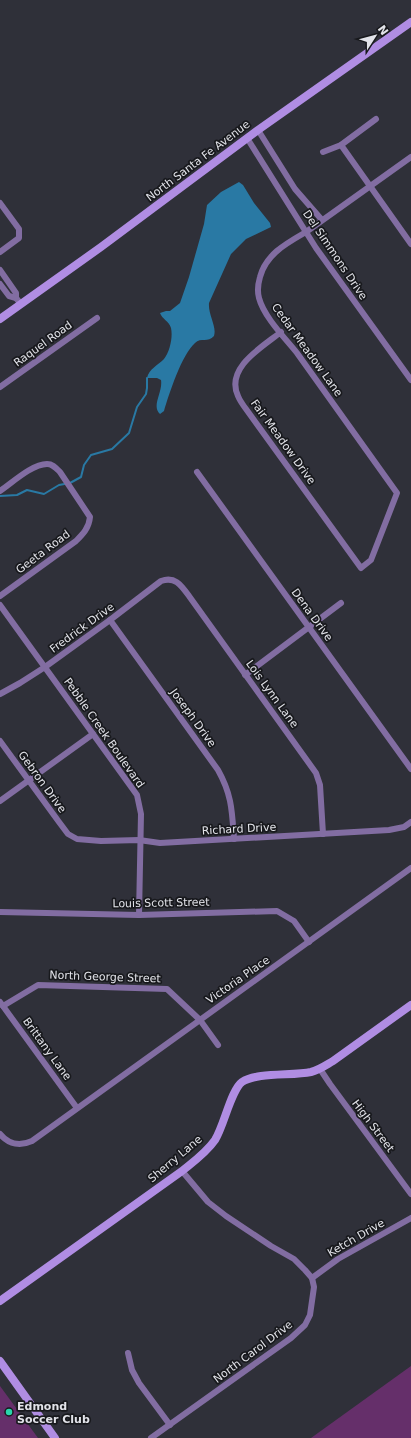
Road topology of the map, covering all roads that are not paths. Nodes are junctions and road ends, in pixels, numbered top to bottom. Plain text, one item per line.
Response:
1 (411, 22) edge
2 (376, 119) dead end
3 (258, 130) junction
4 (247, 138) junction
5 (341, 145) junction
6 (323, 152) dead end
7 (411, 157) edge
8 (370, 186) junction
9 (295, 189) junction
10 (283, 196) junction
11 (0, 203) edge
12 (322, 220) junction
13 (306, 232) junction
14 (411, 244) edge
15 (0, 252) edge
16 (1, 273) edge
17 (0, 284) edge
18 (18, 301) junction
19 (97, 318) dead end
20 (0, 319) edge
21 (281, 332) junction
22 (411, 380) edge
23 (0, 387) edge
24 (197, 472) dead end
25 (0, 491) edge
26 (361, 568) joint
27 (174, 580) joint
28 (0, 596) edge
29 (341, 604) dead end
30 (0, 605) edge
31 (110, 620) junction
32 (308, 627) junction
33 (45, 667) junction
34 (245, 674) junction
35 (0, 694) edge
36 (93, 734) junction
37 (0, 741) edge
38 (411, 769) edge
39 (28, 781) junction
40 (0, 801) edge
41 (411, 822) edge
42 (68, 834) joint
43 (323, 834) junction
44 (234, 839) junction
45 (139, 840) junction
46 (411, 868) edge
47 (0, 912) edge
48 (139, 915) junction
49 (309, 942) junction
50 (2, 1004) edge
51 (411, 1005) edge
52 (200, 1020) junction
53 (218, 1045) dead end
54 (320, 1068) junction
55 (77, 1108) junction
56 (0, 1134) edge
57 (182, 1171) junction
58 (411, 1194) edge
59 (411, 1218) edge
60 (312, 1278) junction
61 (0, 1301) edge
62 (128, 1353) dead end
63 (0, 1361) edge
64 (170, 1425) junction
65 (55, 1438) edge
66 (151, 1438) edge

1 - 3 street, North Santa Fe Avenue
2 - 5 street
3 - 4 street, North Santa Fe Avenue
3 - 9 street
4 - 10 street, Del Simmons Drive
4 - 18 street, North Santa Fe Avenue
5 - 6 street
5 - 8 street
7 - 8 street, Cedar Meadow Lane
8 - 12 street, Cedar Meadow Lane
8 - 14 street
9 - 10 street
9 - 12 street
10 - 13 street, Del Simmons Drive
11 - 15 street
12 - 13 street, Cedar Meadow Lane
13 - 21 street, Cedar Meadow Lane
13 - 22 street, Del Simmons Drive
16 - 18 street
17 - 18 street
18 - 20 street, North Santa Fe Avenue
19 - 23 street, Raquel Road
21 - 26 street, Cedar Meadow Lane
21 - 26 street, Fair Meadow Drive
24 - 32 street, Dena Drive
25 - 28 street, Geeta Road
27 - 31 street, Fredrick Drive
27 - 34 street, Lois Lynn Lane
29 - 32 street
30 - 33 street, Pebble Creek Boulevard
31 - 33 street, Fredrick Drive
31 - 44 street, Joseph Drive
32 - 34 street
32 - 38 street, Dena Drive
33 - 35 street, Fredrick Drive
33 - 36 street, Pebble Creek Boulevard
34 - 43 street, Lois Lynn Lane
36 - 39 street
36 - 45 street, Pebble Creek Boulevard
37 - 39 street, Gebron Drive
39 - 40 street
39 - 42 street, Gebron Drive
41 - 43 street, Richard Drive
42 - 45 street, Richard Drive
43 - 44 street, Richard Drive
44 - 45 street, Richard Drive
45 - 48 street, Pebble Creek Boulevard
46 - 49 street, Victoria Place
47 - 48 street, Louis Scott Street
48 - 49 street, Louis Scott Street
49 - 52 street, Victoria Place
50 - 52 street, North George Street
50 - 55 street, Brittany Lane
51 - 54 street, Sherry Lane
52 - 53 street, North George Street
52 - 55 street, Victoria Place
54 - 57 street, Sherry Lane
54 - 58 street, High Street
55 - 56 street, Victoria Place
57 - 60 street
57 - 61 street, Sherry Lane
59 - 60 street, Ketch Drive
60 - 64 street, North Carol Drive
62 - 64 street
63 - 65 street
64 - 66 street, North Carol Drive

